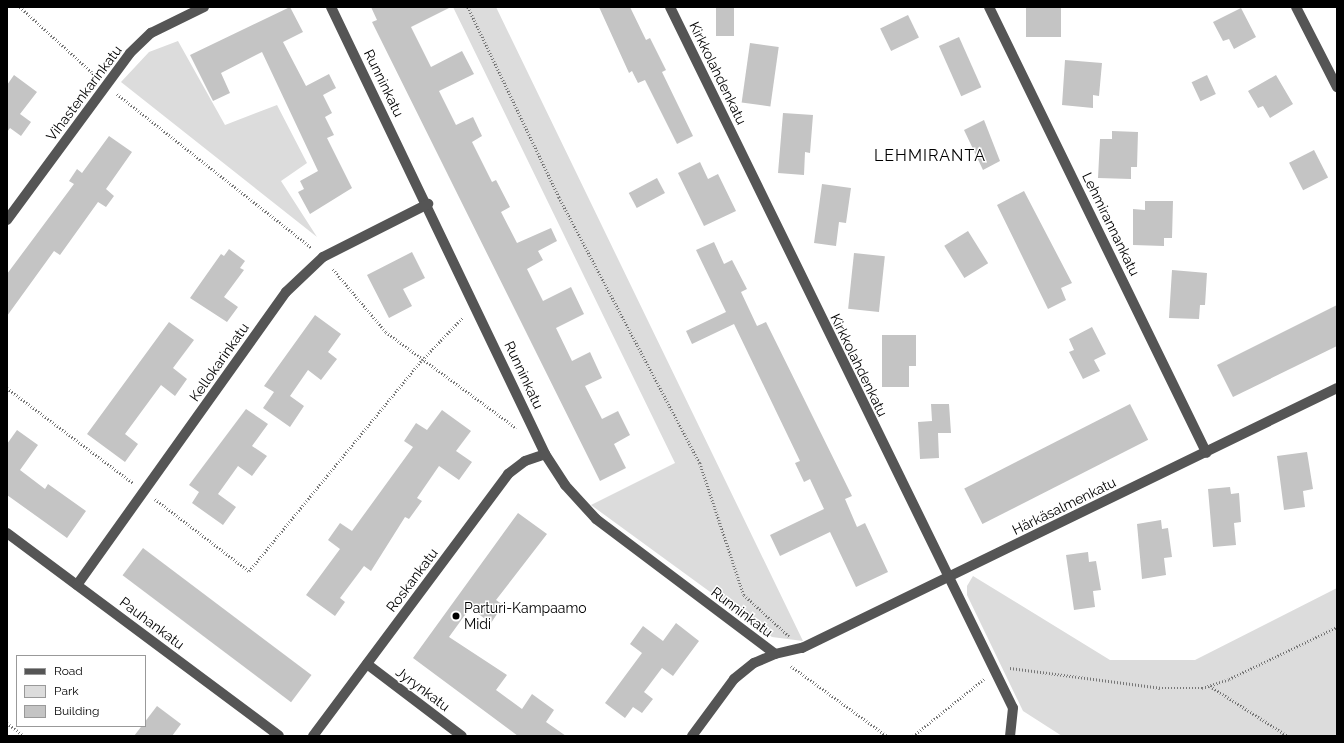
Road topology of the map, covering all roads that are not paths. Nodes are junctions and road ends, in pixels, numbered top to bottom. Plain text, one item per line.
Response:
1 (204, 7) edge
2 (331, 7) edge
3 (670, 7) edge
4 (989, 7) edge
5 (1296, 7) edge
6 (1337, 87) edge
7 (428, 204) junction
8 (7, 220) edge
9 (1337, 388) edge
10 (1207, 453) junction
11 (545, 454) junction
12 (7, 533) edge
13 (947, 578) junction
14 (77, 585) junction
15 (802, 648) joint
16 (775, 654) junction
17 (367, 664) junction
18 (279, 736) edge
19 (313, 736) edge
20 (462, 736) edge
21 (692, 736) edge
22 (1010, 736) edge

1 - 8 street, Vihastenkarinkatu
2 - 7 street, Runninkatu
3 - 13 street, Kirkkolahdenkatu
4 - 10 street, Lehmirannankatu
5 - 6 street
7 - 11 street, Runninkatu
7 - 14 street, Kellokarinkatu
9 - 10 street, Härkäsalmenkatu
10 - 13 street, Härkäsalmenkatu
11 - 16 street, Runninkatu
11 - 17 street, Roskankatu
12 - 14 street, Pauhankatu
13 - 15 street, Härkäsalmenkatu
13 - 22 street, Kirkkolahdenkatu
14 - 18 street, Pauhankatu
15 - 16 street, Runninkatu
16 - 21 street
17 - 19 street, Roskankatu
17 - 20 street, Jyrynkatu

